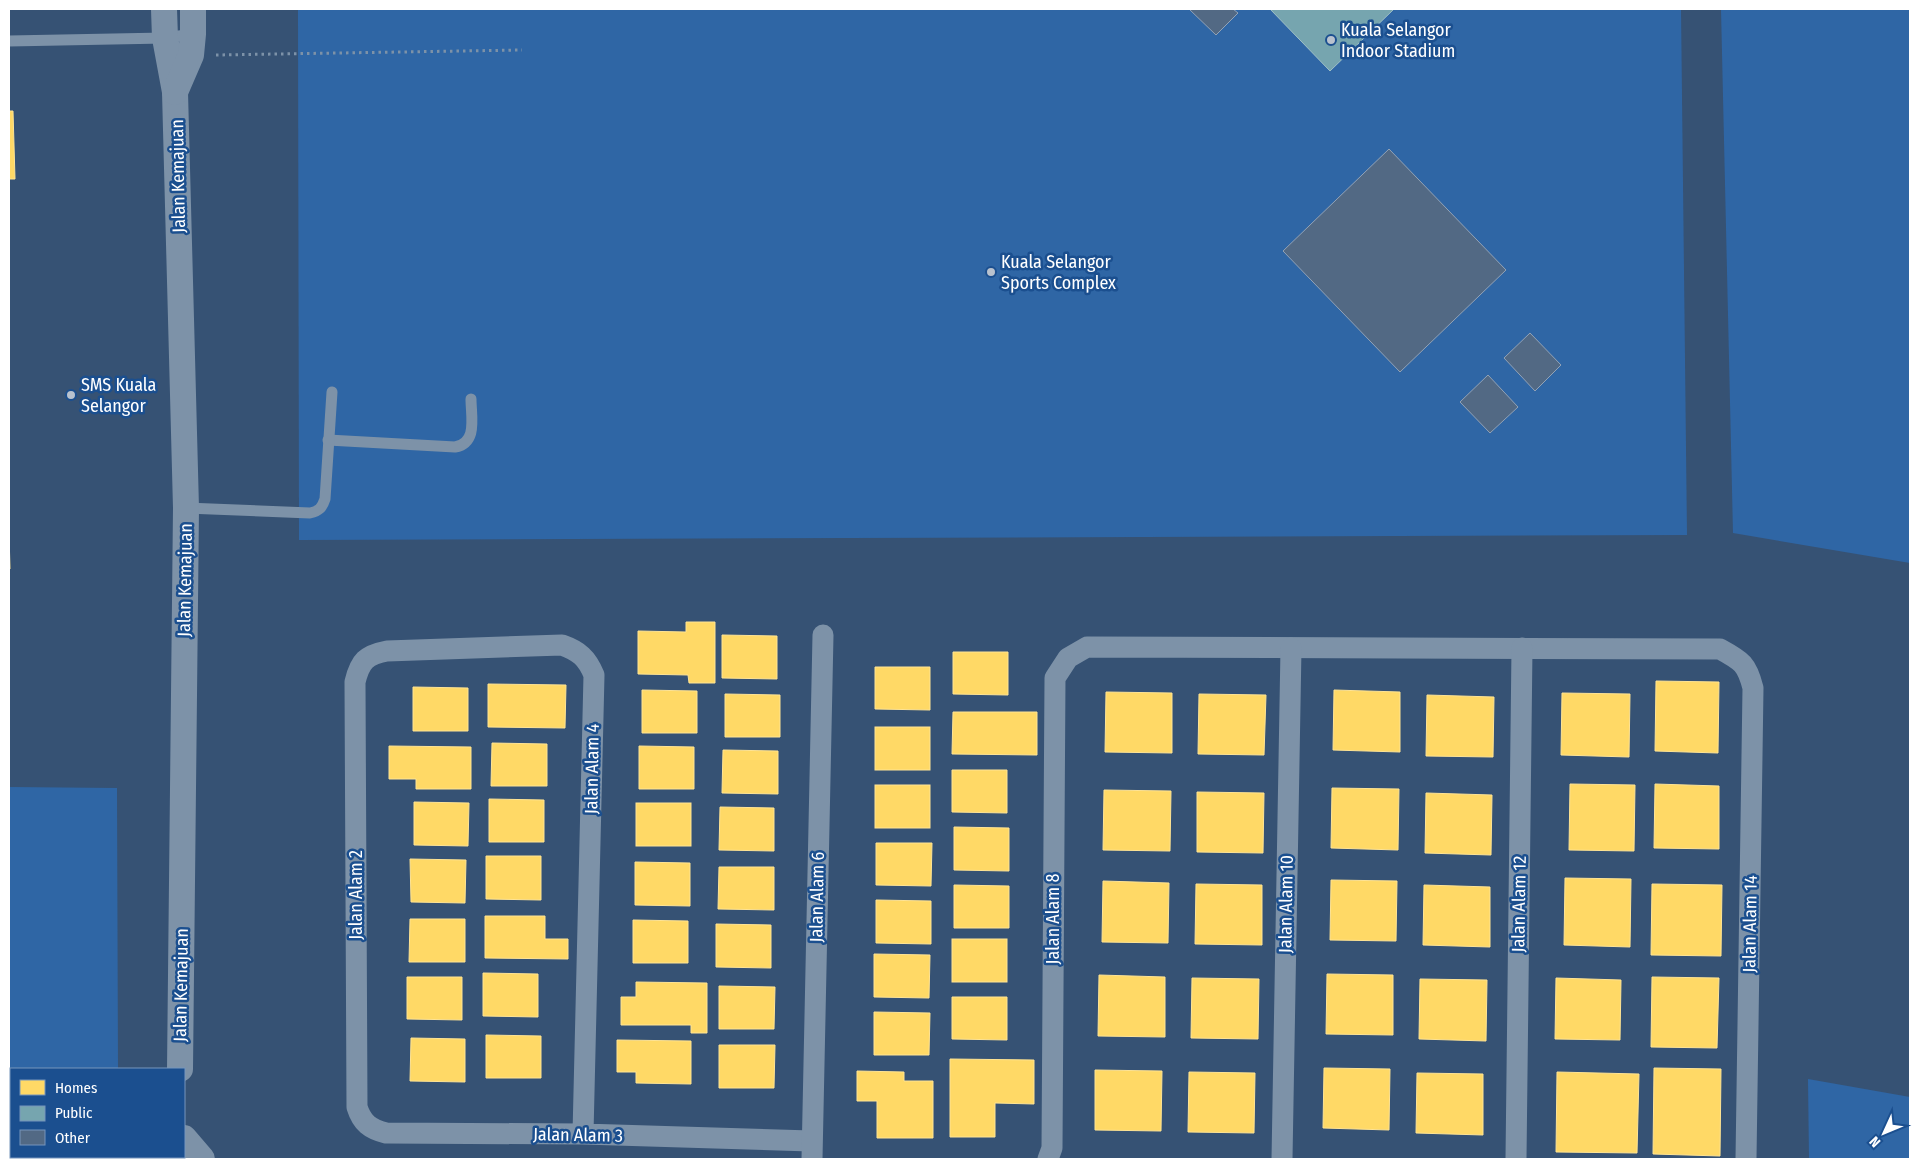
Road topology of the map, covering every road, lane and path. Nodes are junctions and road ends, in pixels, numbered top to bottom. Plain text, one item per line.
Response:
1 (164, 9) edge
2 (193, 9) edge
3 (164, 38) junction
4 (9, 41) edge
5 (192, 45) junction
6 (522, 50) dead end
7 (175, 92) junction
8 (332, 392) dead end
9 (471, 399) dead end
10 (328, 440) junction
11 (186, 508) junction
12 (823, 635) dead end
13 (1291, 648) junction
14 (1522, 648) junction
15 (355, 682) joint
16 (180, 1068) edge
17 (357, 1107) joint
18 (583, 1134) junction
19 (185, 1139) edge
20 (812, 1150) edge
21 (202, 1159) edge
22 (1048, 1159) edge
23 (1282, 1159) edge
24 (1516, 1159) edge
25 (1746, 1159) edge

1 - 3 street, Jalan Kemajuan
2 - 5 street, Jalan Kemajuan
3 - 4 lane
3 - 5 lane
3 - 7 street, Jalan Kemajuan
5 - 6 path
5 - 7 street, Jalan Kemajuan
7 - 11 street, Jalan Kemajuan
8 - 10 lane
9 - 10 lane
10 - 11 lane
11 - 16 street, Jalan Kemajuan
12 - 20 street, Jalan Alam 6
13 - 14 street
13 - 22 street, Jalan Alam 8
13 - 23 street, Jalan Alam 10
14 - 24 street, Jalan Alam 12
14 - 25 street, Jalan Alam 14
15 - 17 street, Jalan Alam 2
15 - 18 street, Jalan Alam 4
17 - 18 street, Jalan Alam 3
18 - 20 street, Jalan Alam 3
19 - 21 street

